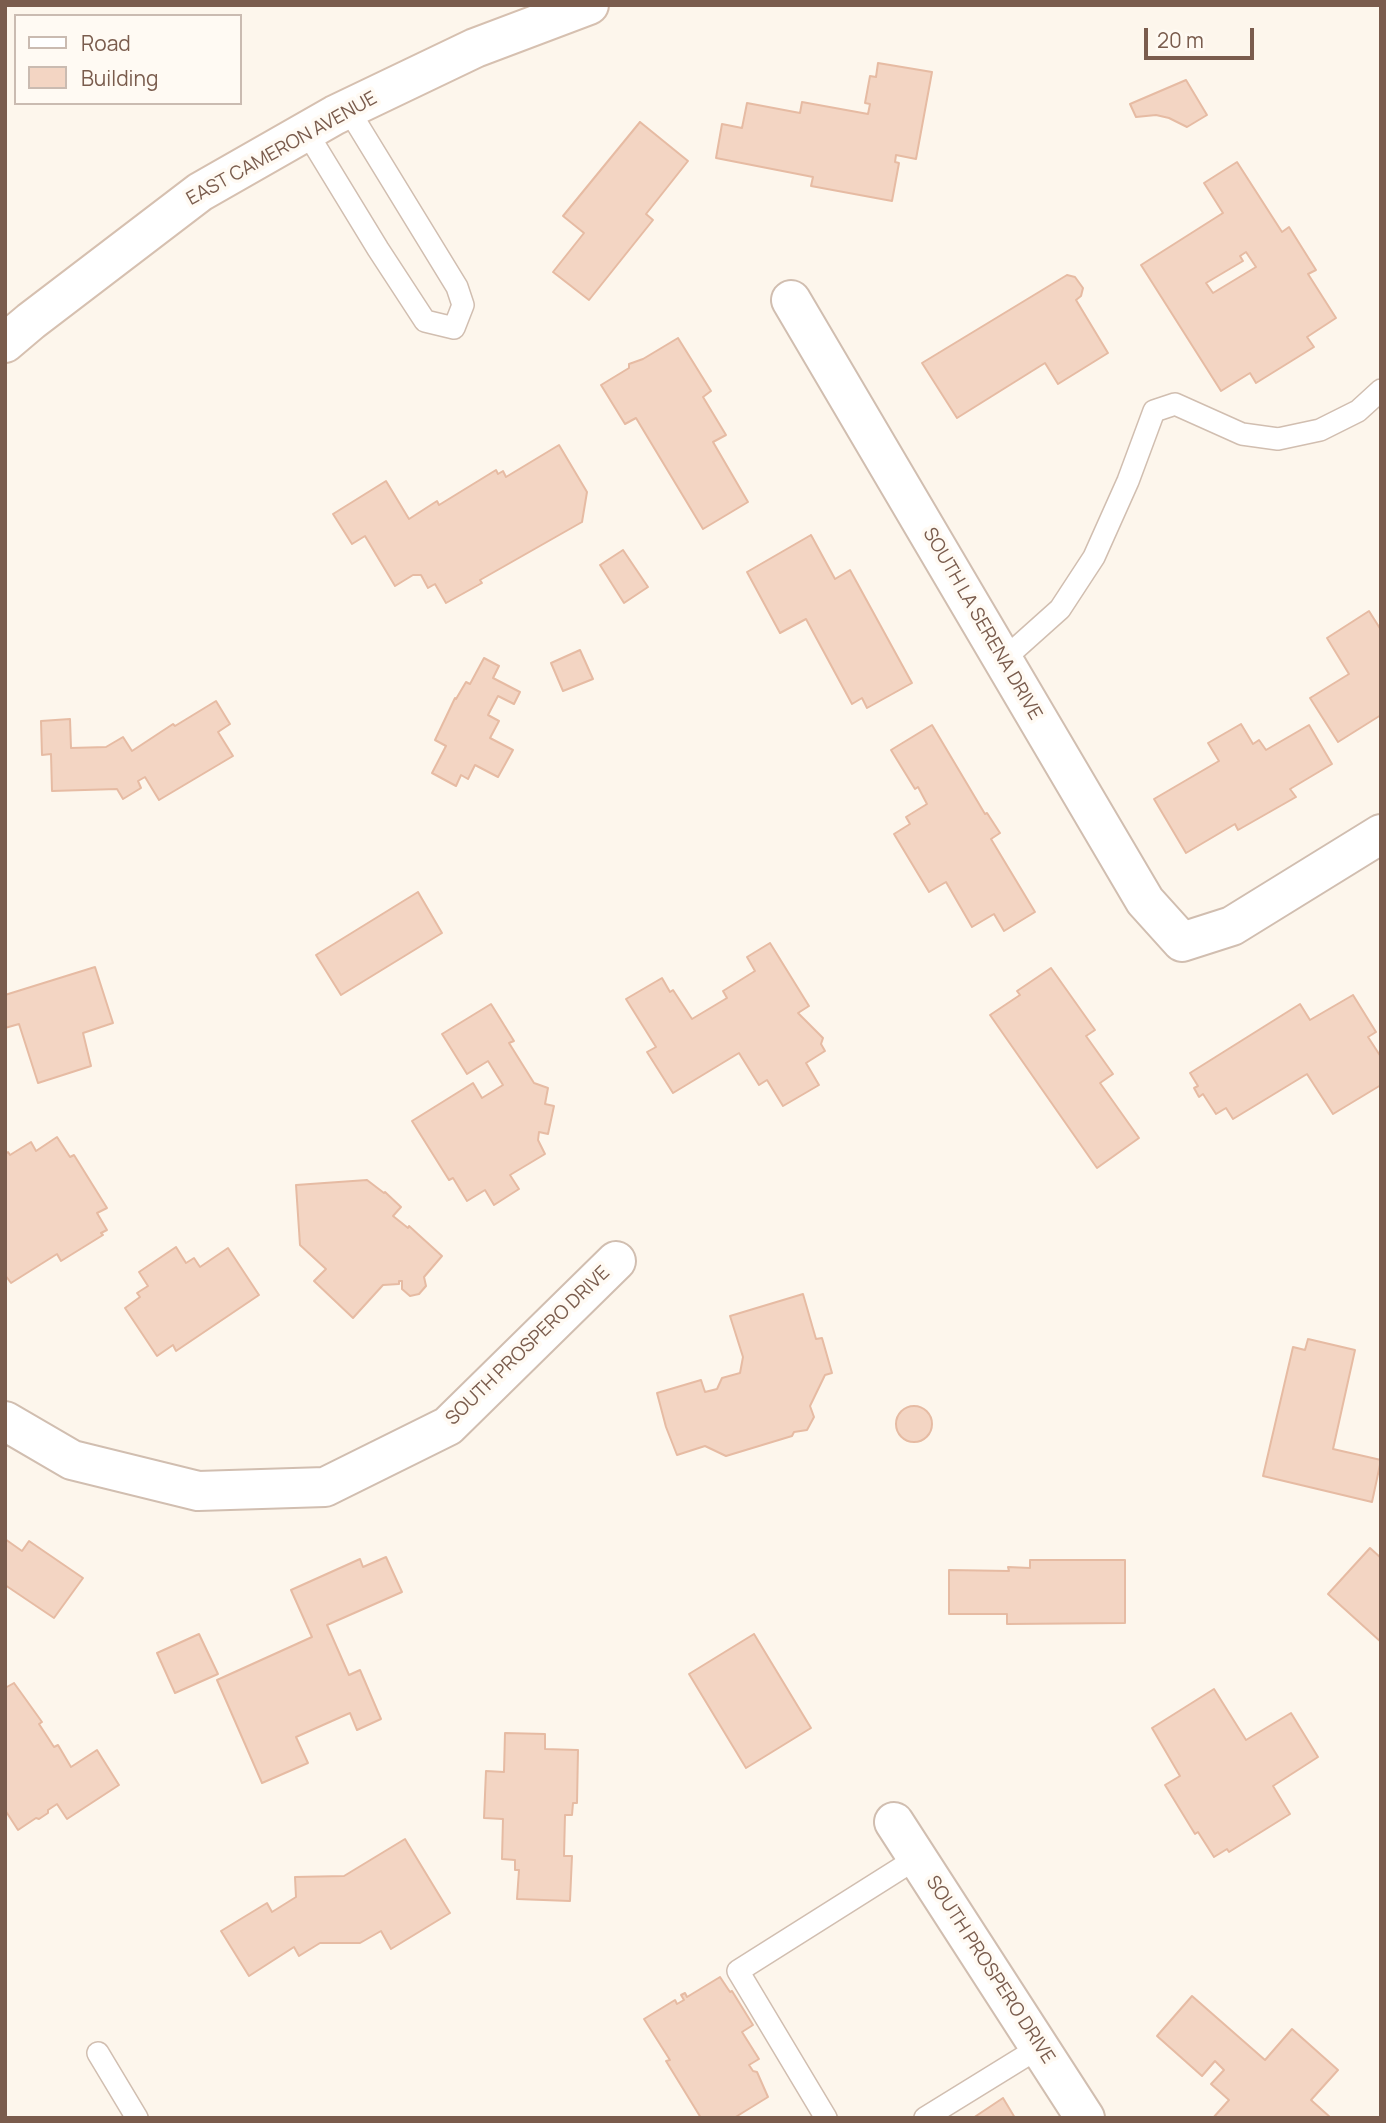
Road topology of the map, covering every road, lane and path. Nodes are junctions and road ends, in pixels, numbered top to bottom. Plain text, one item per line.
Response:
1 (589, 5) edge
2 (348, 109) junction
3 (306, 131) junction
4 (791, 300) dead end
5 (5, 343) edge
6 (1381, 390) edge
7 (1003, 660) junction
8 (1381, 834) edge
9 (616, 1261) dead end
10 (5, 1421) edge
11 (894, 1822) dead end
12 (917, 1858) junction
13 (1040, 2047) junction
14 (98, 2053) dead end
15 (137, 2118) edge
16 (826, 2118) edge
17 (925, 2118) edge
18 (1085, 2118) edge

1 - 2 street, EAST CAMERON AVENUE
2 - 3 street, EAST CAMERON AVENUE
2 - 3 lane
3 - 5 street, EAST CAMERON AVENUE
4 - 7 street, SOUTH LA SERENA DRIVE
6 - 7 lane
7 - 8 street, SOUTH LA SERENA DRIVE
9 - 10 street, SOUTH PROSPERO DRIVE
11 - 12 street, SOUTH PROSPERO DRIVE
12 - 13 street, SOUTH PROSPERO DRIVE
12 - 16 lane
13 - 17 lane
13 - 18 street, SOUTH PROSPERO DRIVE
14 - 15 lane

